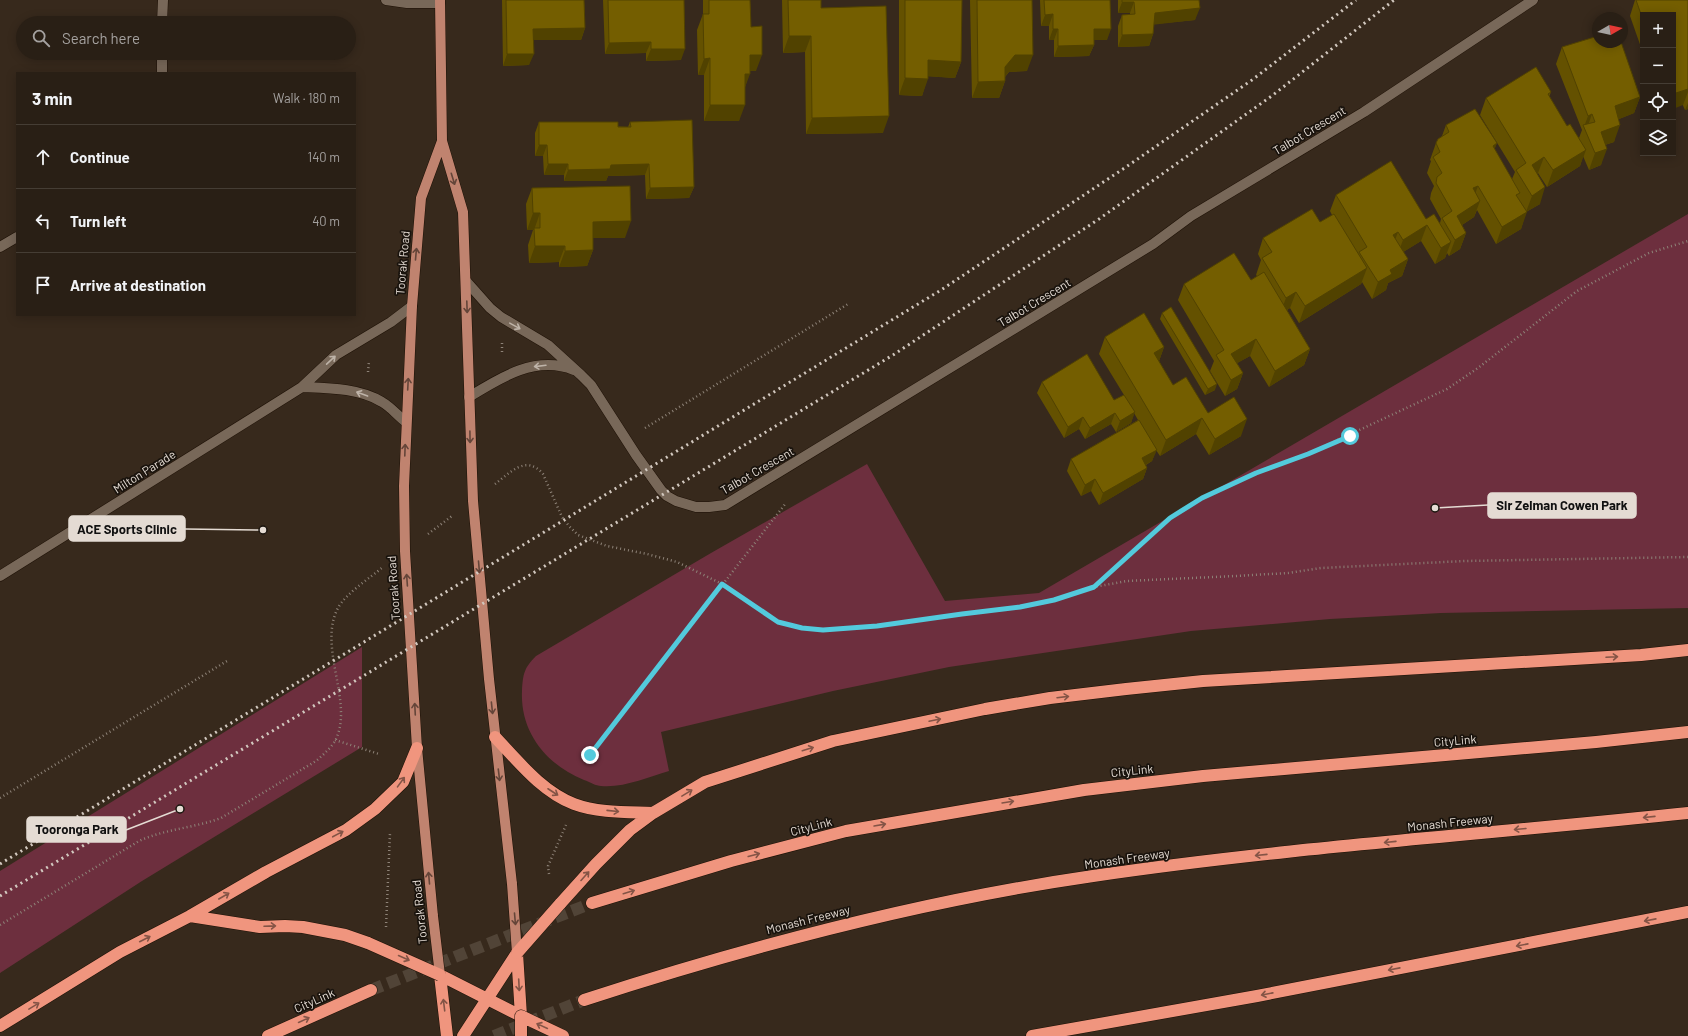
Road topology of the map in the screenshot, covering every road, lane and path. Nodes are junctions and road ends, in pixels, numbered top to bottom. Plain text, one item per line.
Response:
1 (163, 0) edge
2 (386, 0) edge
3 (1533, 0) edge
4 (440, 1) edge
5 (162, 16) edge
6 (162, 60) edge
7 (162, 72) edge
8 (442, 141) junction
9 (16, 238) edge
10 (1688, 241) edge
11 (0, 247) edge
12 (466, 281) junction
13 (848, 304) dead end
14 (412, 306) junction
15 (502, 340) dead end
16 (502, 362) dead end
17 (578, 371) junction
18 (302, 387) junction
19 (470, 396) junction
20 (406, 422) junction
21 (626, 439) junction
22 (473, 501) junction
23 (786, 503) dead end
24 (405, 551) junction
25 (1688, 557) edge
26 (0, 576) edge
27 (722, 584) junction
28 (1094, 587) junction
29 (1688, 650) edge
30 (227, 661) dead end
31 (1688, 732) edge
32 (494, 737) junction
33 (336, 740) junction
34 (417, 748) junction
35 (379, 754) dead end
36 (590, 755) dead end
37 (0, 798) edge
38 (1688, 813) edge
39 (653, 814) junction
40 (568, 819) dead end
41 (390, 833) dead end
42 (549, 873) dead end
43 (592, 903) tunnel mouth
44 (1688, 912) edge
45 (190, 916) junction
46 (0, 925) edge
47 (386, 927) dead end
48 (518, 953) junction
49 (440, 975) junction
50 (371, 990) tunnel mouth
51 (487, 1000) junction
52 (584, 1000) tunnel mouth
53 (521, 1016) junction
54 (0, 1026) edge
55 (268, 1036) edge
56 (447, 1036) edge
57 (463, 1036) edge
58 (521, 1036) edge
59 (563, 1036) edge
60 (1032, 1036) edge

1 - 5 street
2 - 4 street
3 - 21 street, Talbot Crescent
4 - 8 main road, Toorak Road
6 - 7 street
8 -> 12 main road, Toorak Road
14 -> 8 main road, Toorak Road
9 - 11 street
10 - 28 path
12 -> 17 street, Talbot Crescent
12 -> 19 main road, Toorak Road
13 - 21 path
18 -> 14 street, Milton Parade
20 -> 14 main road, Toorak Road
15 - 16 path
17 -> 19 street
17 - 21 street, Talbot Crescent
20 -> 18 street
18 - 26 street, Milton Parade
19 -> 22 main road, Toorak Road
24 -> 20 main road, Toorak Road
22 - 24 path
22 - 27 path
22 -> 32 main road, Toorak Road
23 - 27 path
24 - 33 path
34 -> 24 main road, Toorak Road
25 - 28 path
27 - 28 path
27 - 36 path
39 -> 29 highway
30 - 37 path
43 -> 31 highway, CityLink
32 -> 39 highway
32 -> 48 main road, Toorak Road, bridge
33 - 35 path
33 - 46 path
45 -> 34 highway
49 -> 34 main road, Toorak Road, bridge
38 -> 52 highway, Monash Freeway
48 -> 39 highway, bridge
40 - 42 path
41 - 47 path
44 -> 60 highway
45 -> 49 highway, bridge
54 -> 45 highway
48 - 51 highway
48 -> 53 highway, Toorak Road
49 - 51 highway
56 -> 49 highway, Toorak Road
55 -> 50 highway, CityLink
51 - 53 highway
51 - 57 highway
53 - 58 highway, Toorak Road, bridge
59 -> 53 highway, bridge

